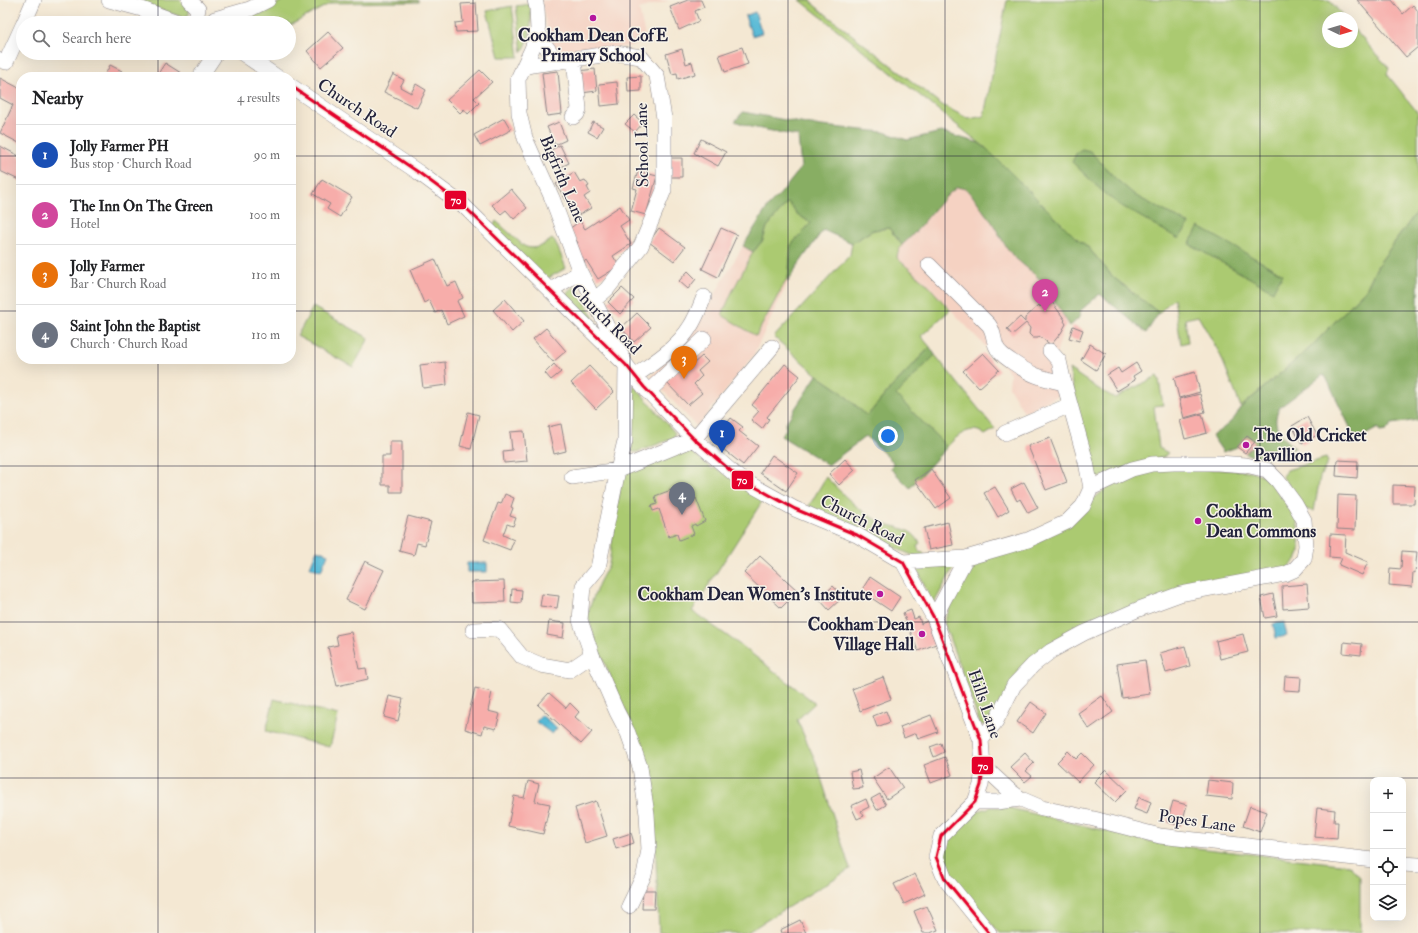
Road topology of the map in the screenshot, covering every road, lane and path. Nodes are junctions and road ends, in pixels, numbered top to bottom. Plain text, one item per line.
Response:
1 (34, 0) edge
2 (109, 0) edge
3 (189, 0) edge
4 (268, 0) edge
5 (534, 0) edge
6 (27, 16) edge
7 (161, 16) edge
8 (196, 16) edge
9 (223, 16) edge
10 (538, 30) junction
11 (16, 41) edge
12 (574, 59) junction
13 (0, 60) edge
14 (211, 60) edge
15 (252, 60) edge
16 (558, 62) junction
17 (524, 67) junction
18 (203, 72) edge
19 (270, 72) edge
20 (296, 89) edge
21 (573, 117) dead end
22 (929, 265) dead end
23 (580, 272) junction
24 (551, 290) junction
25 (704, 297) dead end
26 (593, 301) junction
27 (704, 340) dead end
28 (772, 346) dead end
29 (1050, 352) dead end
30 (630, 371) junction
31 (1064, 383) junction
32 (648, 392) junction
33 (1070, 405) junction
34 (1005, 433) dead end
35 (694, 439) junction
36 (618, 470) junction
37 (572, 477) dead end
38 (1091, 488) junction
39 (966, 558) junction
40 (903, 562) junction
41 (934, 618) junction
42 (472, 630) dead end
43 (592, 655) junction
44 (981, 740) junction
45 (983, 766) junction
46 (1021, 799) junction
47 (975, 802) junction
48 (1370, 860) edge
49 (1406, 864) edge
50 (1418, 865) edge
51 (629, 906) dead end
52 (989, 933) edge

1 - 6 street
2 - 7 street
3 - 8 street
4 - 9 street
5 - 10 street, Bigfrith Lane
10 - 16 street
10 - 17 street, Bigfrith Lane
11 - 13 street
12 - 16 street, School Lane
12 - 21 street
12 - 26 street, School Lane
14 - 18 street
15 - 19 street
16 - 17 street, School Lane
17 - 23 street, Bigfrith Lane
20 - 24 street, Church Road
22 - 31 street
23 - 24 street
23 - 26 street, Bigfrith Lane
24 - 30 street, Church Road
25 - 30 street
26 - 30 street, Bigfrith Lane
27 - 32 street
28 - 35 street
29 - 31 street
30 - 32 street, Church Road
30 - 36 street
31 - 33 street
32 - 35 street, Church Road
33 - 34 street
33 - 38 street
35 - 36 street
35 - 40 street, Church Road
36 - 37 street
36 - 43 street
38 - 39 street
38 - 44 street
39 - 40 street
39 - 41 street
40 - 41 street, Hills Lane
41 - 44 street, Hills Lane
42 - 43 street
43 - 51 street
44 - 45 street, Hills Lane
45 - 46 street, Popes Lane
45 - 47 street, Hills Lane
46 - 47 street
46 - 48 street, Popes Lane
47 - 52 street, Hills Lane
49 - 50 street

